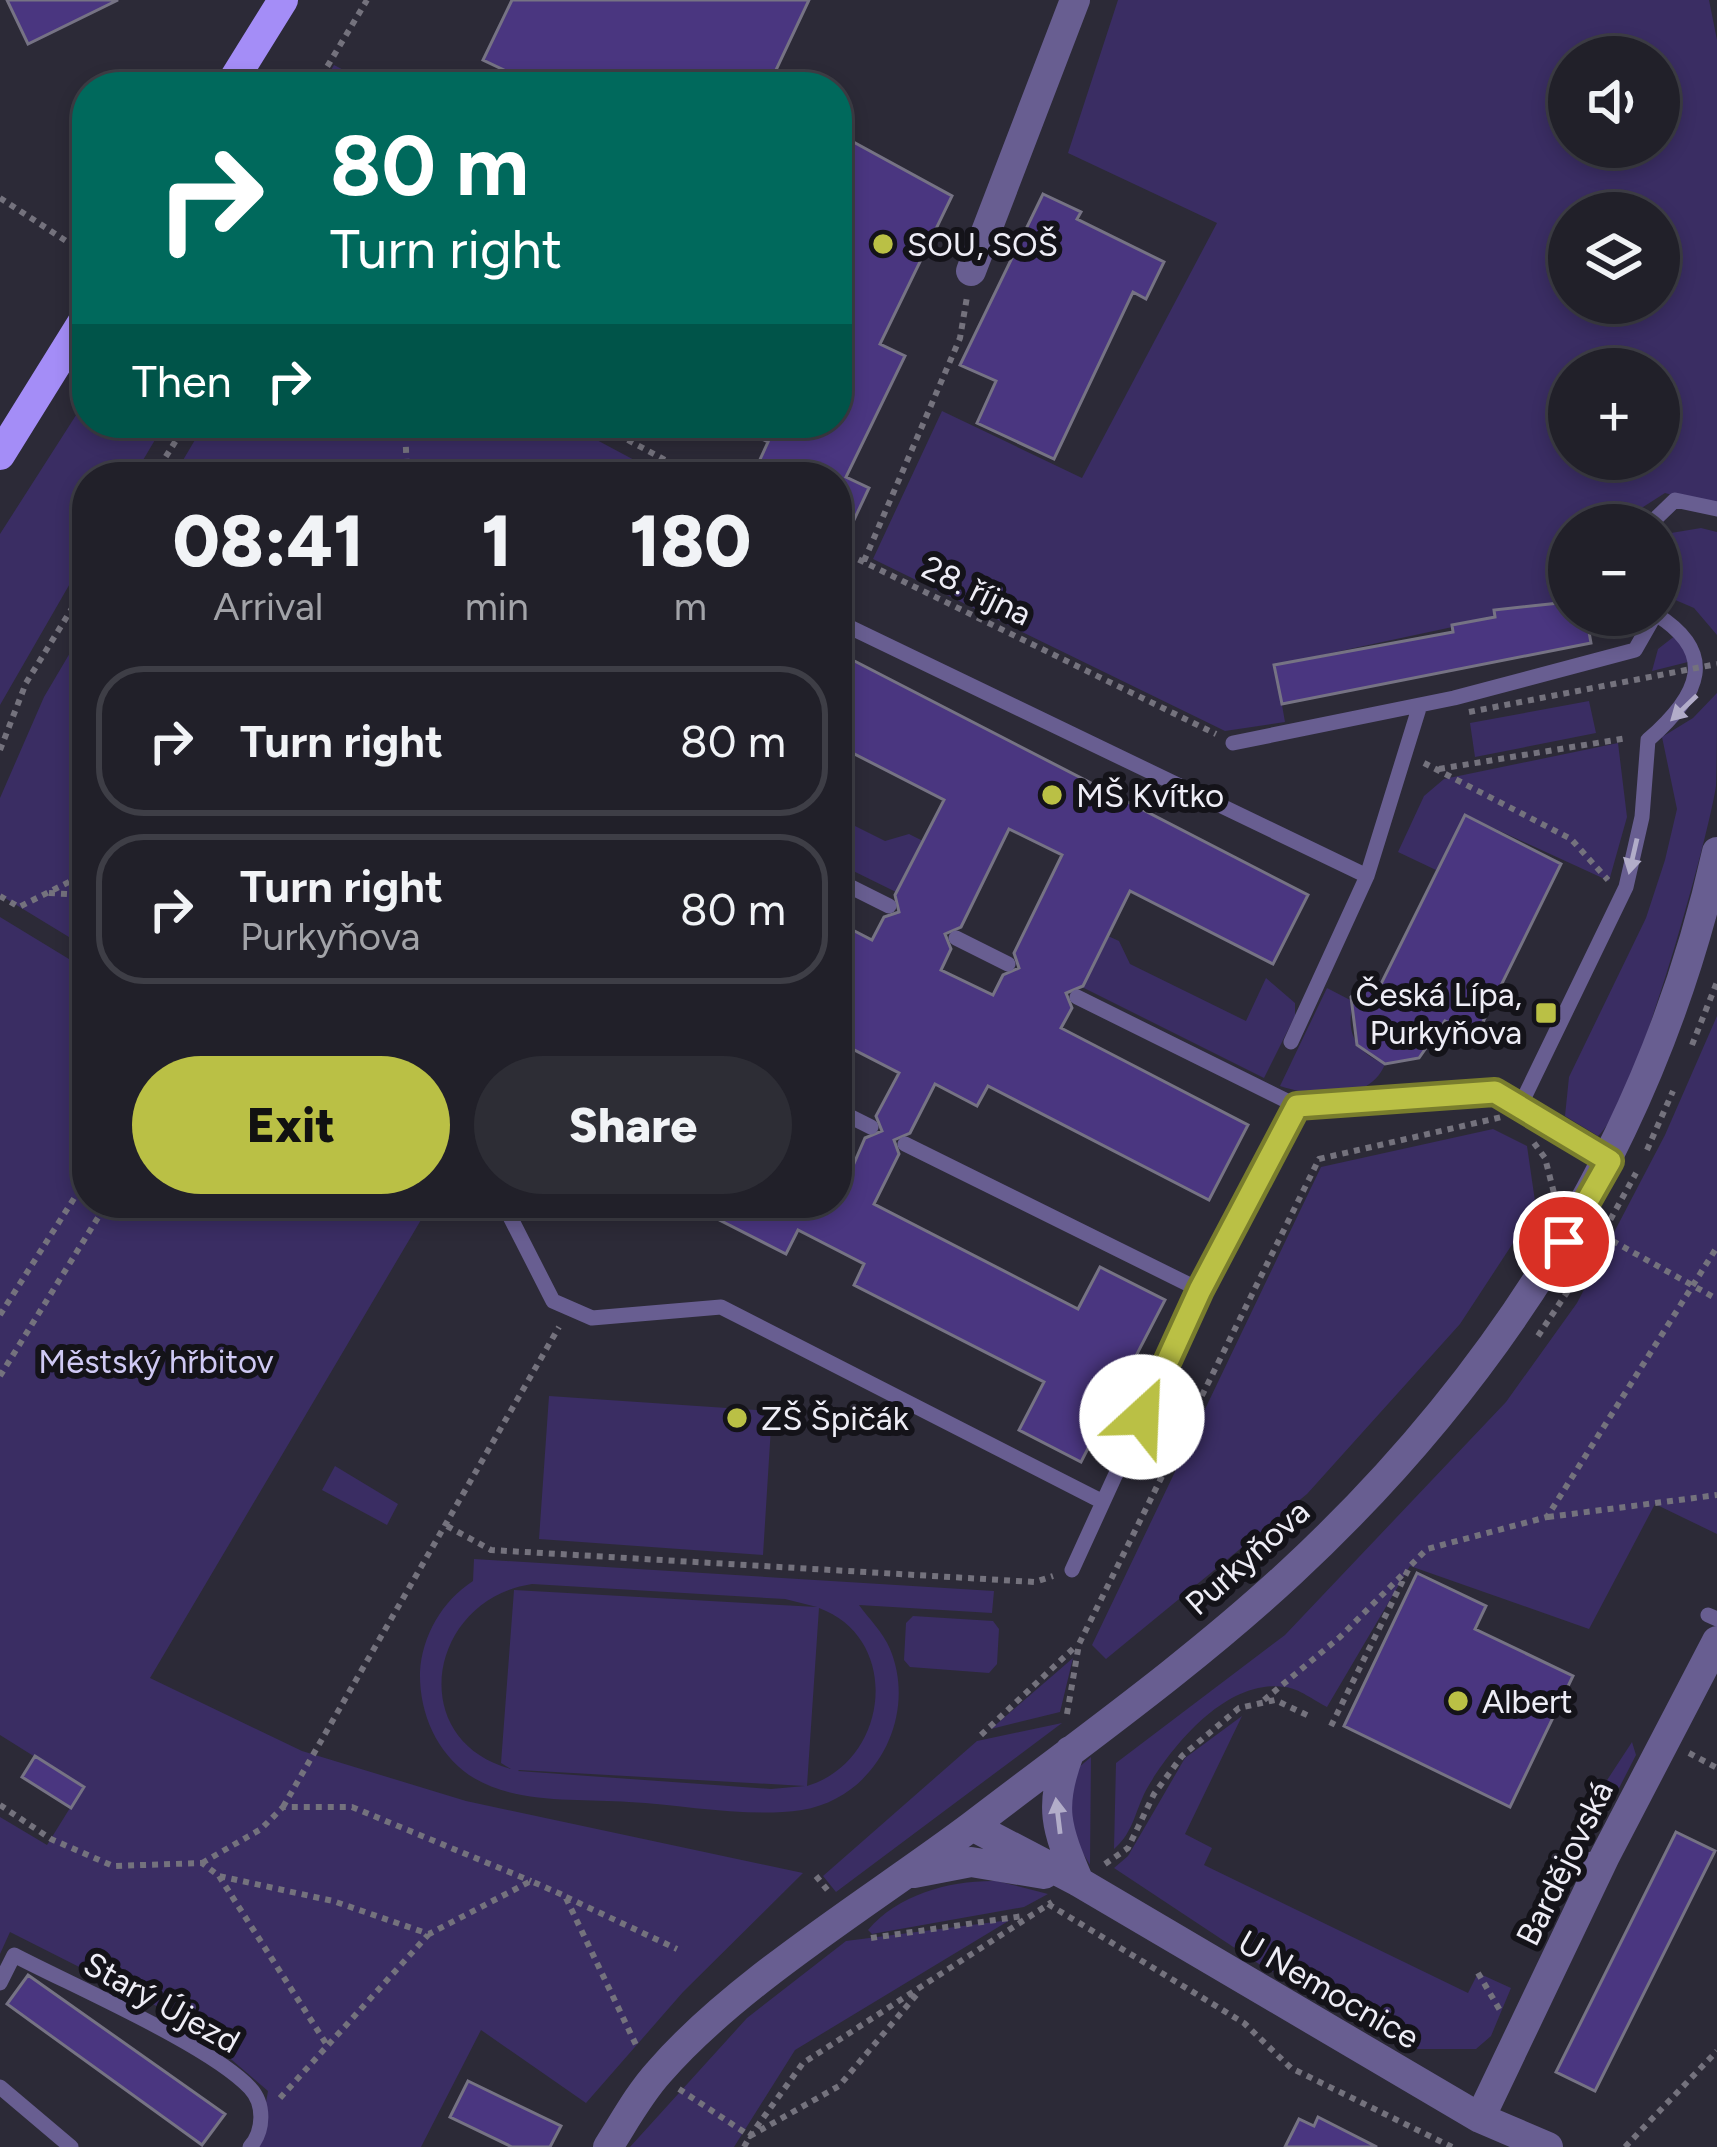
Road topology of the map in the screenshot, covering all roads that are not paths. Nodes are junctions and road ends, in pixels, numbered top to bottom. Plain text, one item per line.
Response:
1 (283, 0) edge
2 (1075, 0) edge
3 (238, 72) edge
4 (971, 271) road end
5 (72, 339) edge
6 (0, 454) edge
7 (1671, 504) edge
8 (1717, 509) edge
9 (1680, 624) edge
10 (852, 628) edge
11 (1643, 636) edge
12 (1420, 704) junction
13 (1233, 743) dead end
14 (1717, 852) edge
15 (1367, 876) junction
16 (852, 887) edge
17 (890, 905) dead end
18 (956, 938) dead end
19 (1008, 964) dead end
20 (1077, 998) dead end
21 (1291, 1042) dead end
22 (1297, 1106) junction
23 (1520, 1106) junction
24 (852, 1118) edge
25 (871, 1127) dead end
26 (904, 1144) dead end
27 (1610, 1161) junction
28 (511, 1218) edge
29 (1200, 1290) junction
30 (1103, 1502) junction
31 (1072, 1570) road end
32 (1714, 1625) edge
33 (1071, 1749) junction
34 (972, 1826) junction
35 (1605, 1856) junction
36 (1558, 1866) dead end
37 (907, 1874) junction
38 (1070, 1889) junction
39 (0, 1982) edge
40 (0, 2087) edge
41 (1480, 2118) junction
42 (1505, 2139) edge
43 (71, 2147) edge
44 (250, 2147) edge
45 (608, 2147) edge
46 (1548, 2147) edge

1 - 3 main road
2 - 4 street
5 - 6 main road
7 - 8 lane
9 -> 23 lane
10 - 15 lane
11 - 12 lane
12 - 13 lane
12 - 15 lane
14 - 27 street, Purkyňova
15 - 21 lane
16 - 17 lane
18 - 19 lane
20 - 22 lane
22 - 23 lane
22 - 29 lane
23 - 27 lane
24 - 25 lane
26 - 29 lane
27 - 33 street, Purkyňova
28 - 30 lane
29 - 30 lane
30 - 31 lane
32 - 35 street, Bardějovská
33 - 34 street, Purkyňova
38 -> 33 street
34 - 37 street, Purkyňova
34 - 38 street, U Nemocnice
35 - 36 lane
35 - 41 street, Bardějovská
37 - 38 street, U Nemocnice
37 - 45 street, Purkyňova
38 - 41 street, U Nemocnice
39 - 44 lane, Starý Újezd
40 - 43 lane
41 - 42 street, U Nemocnice
42 - 46 street, U Nemocnice

